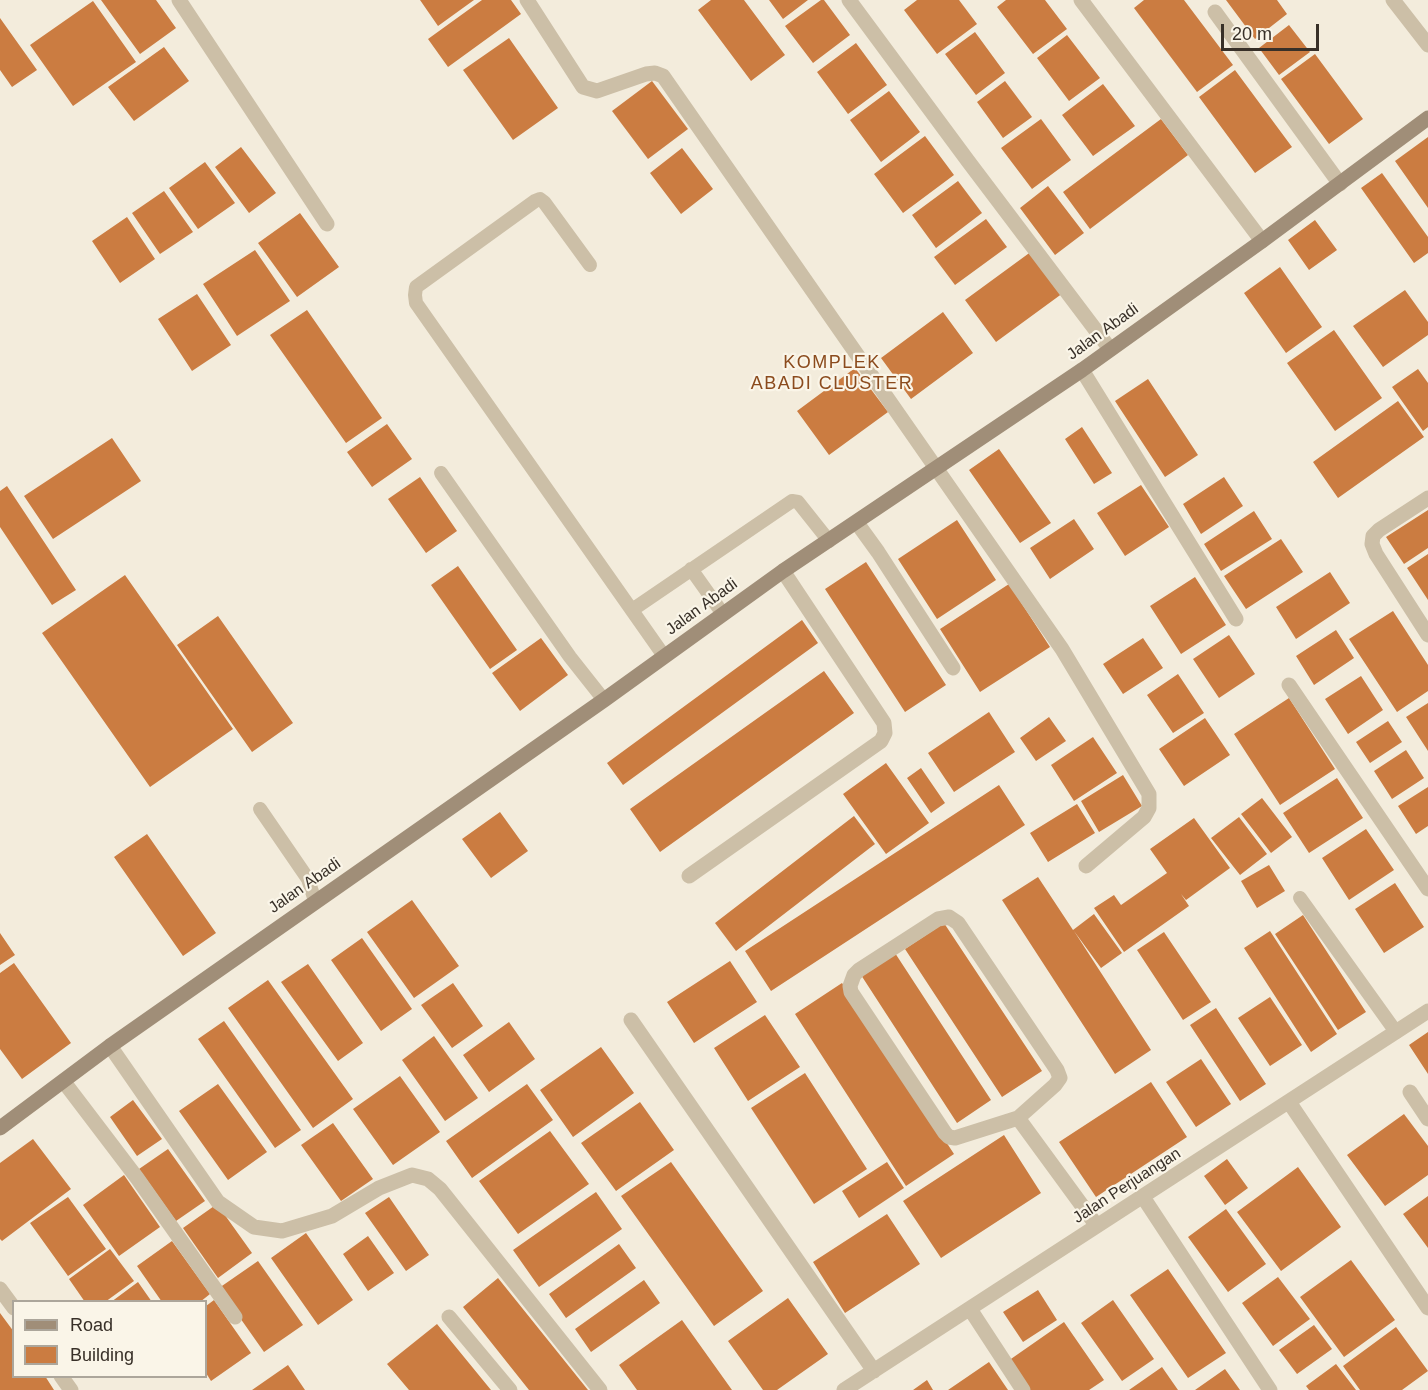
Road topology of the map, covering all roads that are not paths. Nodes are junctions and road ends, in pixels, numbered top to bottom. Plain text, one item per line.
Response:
1 (179, 0) edge
2 (527, 0) edge
3 (849, 0) edge
4 (1081, 0) edge
5 (1393, 0) edge
6 (1215, 12) dead end
7 (1428, 45) edge
8 (1428, 118) edge
9 (1340, 183) junction
10 (327, 224) dead end
11 (1262, 241) junction
12 (590, 265) dead end
13 (1110, 349) junction
14 (1082, 369) junction
15 (936, 468) junction
16 (441, 473) dead end
17 (1428, 498) edge
18 (857, 523) junction
19 (830, 541) junction
20 (691, 569) junction
21 (783, 571) junction
22 (632, 610) junction
23 (723, 614) junction
24 (1236, 619) dead end
25 (1428, 635) edge
26 (664, 656) junction
27 (952, 668) dead end
28 (1289, 685) dead end
29 (604, 700) junction
30 (260, 809) dead end
31 (1086, 866) dead end
32 (689, 876) dead end
33 (1428, 889) edge
34 (1300, 898) dead end
35 (315, 901) junction
36 (1428, 1011) edge
37 (631, 1020) dead end
38 (1396, 1032) junction
39 (110, 1046) junction
40 (64, 1082) junction
41 (1410, 1092) dead end
42 (1289, 1102) junction
43 (1018, 1118) junction
44 (1428, 1119) edge
45 (2, 1123) edge
46 (1143, 1197) junction
47 (1097, 1226) junction
48 (0, 1289) edge
49 (12, 1305) edge
50 (1428, 1308) edge
51 (970, 1309) junction
52 (235, 1317) dead end
53 (449, 1317) dead end
54 (874, 1371) junction
55 (846, 1389) edge
56 (510, 1390) edge
57 (600, 1390) edge
58 (1023, 1390) edge
59 (1270, 1390) edge

1 - 10 street
2 - 15 street
3 - 13 street
4 - 11 street
5 - 7 street
6 - 9 street
8 - 9 street, Jalan Abadi
9 - 11 street, Jalan Abadi
11 - 13 street, Jalan Abadi
12 - 22 lane
13 - 14 street, Jalan Abadi
14 - 15 street, Jalan Abadi
14 - 24 street
15 - 18 street, Jalan Abadi
15 - 31 street
16 - 29 lane
17 - 25 street
18 - 19 street, Jalan Abadi
18 - 27 street
19 - 20 lane
19 - 21 street, Jalan Abadi
20 - 22 lane
20 - 23 lane
21 - 23 street, Jalan Abadi
21 - 32 street
22 - 26 lane
23 - 26 street, Jalan Abadi
26 - 29 street, Jalan Abadi
28 - 33 street
29 - 35 street, Jalan Abadi
30 - 35 lane
34 - 38 lane
35 - 39 street, Jalan Abadi
36 - 38 street, Jalan Perjuangan
37 - 54 street
38 - 42 street, Jalan Perjuangan
39 - 40 street, Jalan Abadi
39 - 57 street
40 - 45 street, Jalan Abadi
40 - 52 street
41 - 44 street
42 - 46 street, Jalan Perjuangan
42 - 50 street
43 - 43 street
43 - 47 street
46 - 47 street, Jalan Perjuangan
46 - 59 street
47 - 51 street, Jalan Perjuangan
48 - 49 street
51 - 54 street, Jalan Perjuangan
51 - 58 street
53 - 56 street
54 - 55 street, Jalan Perjuangan

